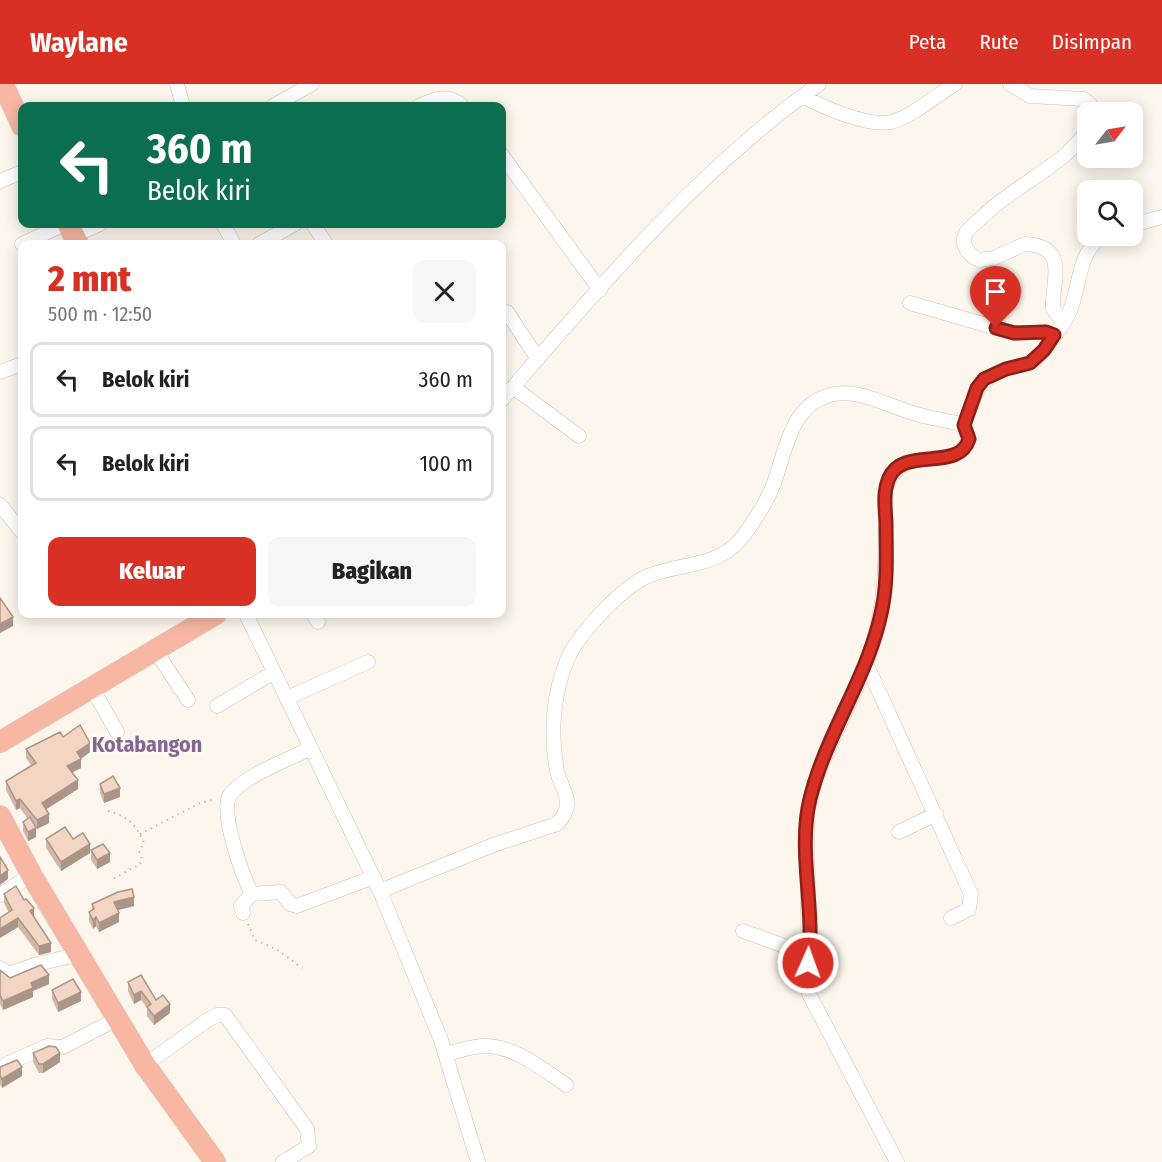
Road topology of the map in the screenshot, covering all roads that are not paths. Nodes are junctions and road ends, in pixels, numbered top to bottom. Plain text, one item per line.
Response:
1 (177, 84) edge
2 (312, 84) edge
3 (819, 84) edge
4 (955, 84) edge
5 (1010, 84) edge
6 (6, 85) edge
7 (802, 96) junction
8 (182, 102) edge
9 (280, 102) edge
10 (431, 102) edge
11 (456, 102) edge
12 (1087, 102) edge
13 (18, 116) edge
14 (1077, 142) edge
15 (506, 161) edge
16 (18, 174) edge
17 (0, 181) edge
18 (1162, 217) edge
19 (1143, 222) edge
20 (86, 228) edge
21 (288, 228) edge
22 (71, 232) edge
23 (38, 240) edge
24 (267, 240) edge
25 (1092, 246) edge
26 (600, 290) junction
27 (910, 303) dead end
28 (507, 312) dead end
29 (1064, 322) junction
30 (1054, 335) junction
31 (538, 359) junction
32 (18, 365) edge
33 (0, 372) edge
34 (513, 387) junction
35 (506, 395) edge
36 (964, 425) junction
37 (579, 436) dead end
38 (0, 505) edge
39 (18, 527) edge
40 (209, 618) edge
41 (248, 618) edge
42 (155, 650) junction
43 (368, 662) dead end
44 (866, 663) junction
45 (274, 672) junction
46 (92, 688) junction
47 (287, 698) junction
48 (188, 700) dead end
49 (217, 706) dead end
50 (117, 732) dead end
51 (0, 742) edge
52 (311, 748) junction
53 (936, 814) junction
54 (0, 816) edge
55 (899, 832) dead end
56 (0, 839) edge
57 (374, 877) junction
58 (22, 881) junction
59 (380, 891) junction
60 (252, 894) junction
61 (0, 895) edge
62 (243, 913) road end
63 (951, 918) dead end
64 (743, 931) dead end
65 (809, 955) junction
66 (67, 957) junction
67 (0, 968) edge
68 (107, 1024) junction
69 (446, 1054) junction
70 (145, 1065) junction
71 (0, 1067) edge
72 (566, 1085) dead end
73 (201, 1162) edge
74 (215, 1162) edge
75 (284, 1162) edge
76 (478, 1162) edge
77 (897, 1162) edge

1 - 8 street
2 - 9 street
3 - 7 street
4 - 7 street
5 - 12 street
6 - 13 highway
7 - 26 street
10 - 11 street
14 - 29 street
15 - 26 street
16 - 17 street
18 - 19 street
20 - 22 street
21 - 24 street
22 - 23 street
25 - 29 street
26 - 31 street
27 - 30 street
28 - 31 street
29 - 30 street
30 - 36 street
31 - 34 street
32 - 33 street
34 - 35 street
34 - 37 street
36 - 44 street
36 - 59 street
38 - 39 street
40 - 42 highway
41 - 45 street
42 - 46 highway
42 - 48 street
43 - 47 street
44 - 53 street
44 - 65 street
45 - 47 street
45 - 49 street
46 - 50 street
46 - 51 highway
47 - 52 street
52 - 57 street
52 - 60 street
53 - 55 street
53 - 63 street
54 - 70 highway
56 - 58 highway
57 - 59 street
57 - 60 street
58 - 61 street
58 - 66 highway
59 - 69 street
60 - 62 street
64 - 65 street
65 - 77 street
66 - 67 street
66 - 68 highway
68 - 71 street
68 - 73 highway
69 - 72 street
69 - 76 street
70 - 74 highway
70 - 75 street

